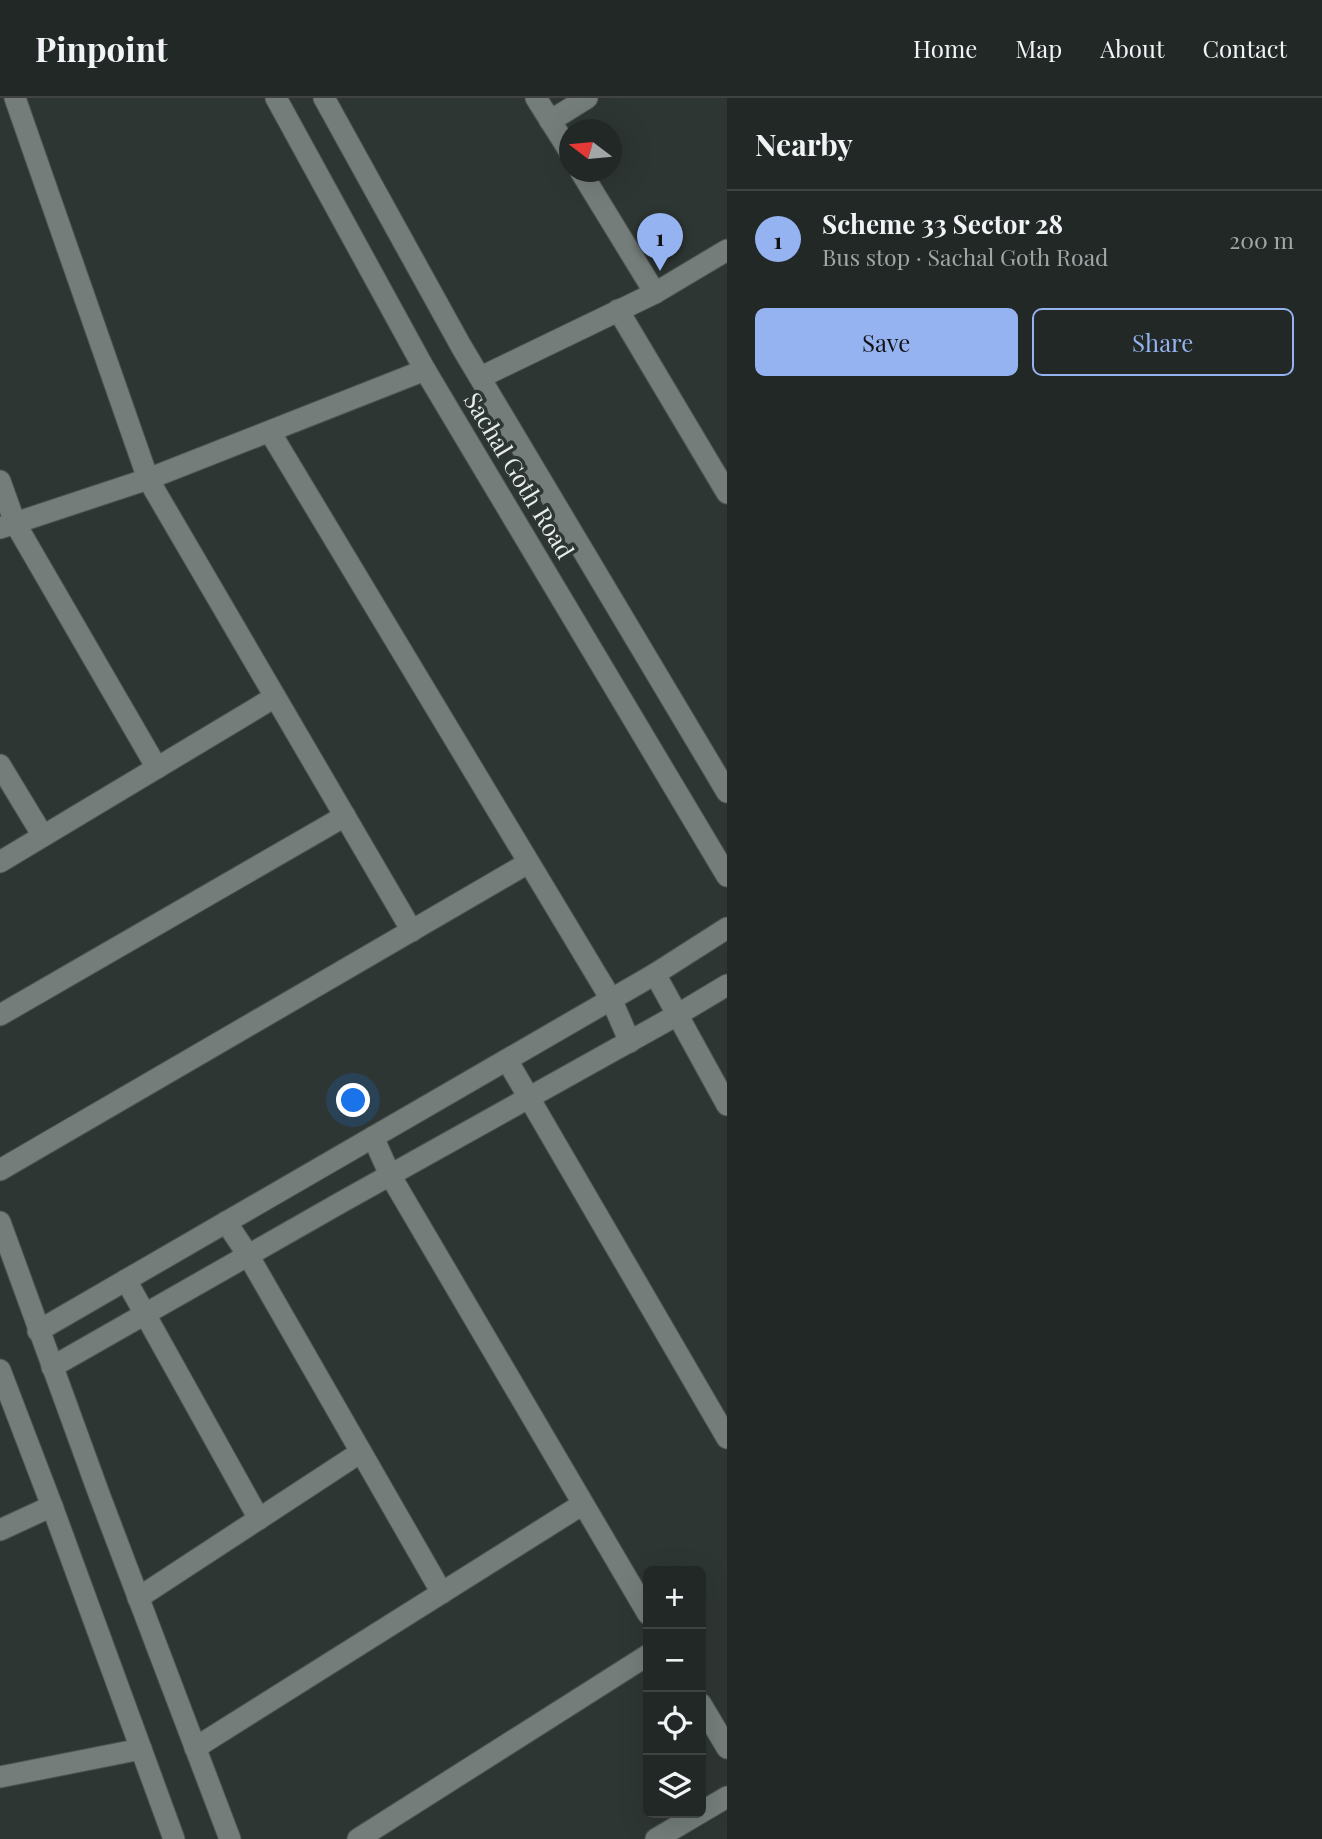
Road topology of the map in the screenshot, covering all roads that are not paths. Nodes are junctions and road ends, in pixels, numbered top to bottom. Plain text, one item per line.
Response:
1 (15, 98) edge
2 (276, 98) edge
3 (324, 98) edge
4 (536, 98) edge
5 (587, 98) edge
6 (550, 121) junction
7 (559, 136) edge
8 (587, 182) edge
9 (727, 250) edge
10 (655, 293) junction
11 (618, 310) junction
12 (425, 370) junction
13 (481, 377) junction
14 (270, 432) junction
15 (148, 479) junction
16 (0, 481) edge
17 (727, 493) edge
18 (8, 525) edge
19 (275, 696) junction
20 (0, 765) edge
21 (157, 768) junction
22 (727, 792) edge
23 (345, 816) junction
24 (43, 836) junction
25 (0, 862) edge
26 (528, 863) junction
27 (727, 876) edge
28 (727, 928) edge
29 (412, 931) junction
30 (655, 974) junction
31 (727, 985) edge
32 (611, 999) junction
33 (0, 1015) edge
34 (677, 1015) junction
35 (630, 1042) junction
36 (507, 1060) junction
37 (530, 1097) junction
38 (727, 1105) edge
39 (373, 1137) junction
40 (0, 1170) edge
41 (390, 1175) junction
42 (0, 1222) edge
43 (226, 1222) junction
44 (248, 1255) junction
45 (125, 1280) junction
46 (144, 1315) junction
47 (38, 1331) junction
48 (52, 1367) junction
49 (0, 1370) edge
50 (727, 1438) edge
51 (361, 1452) junction
52 (583, 1504) junction
53 (52, 1506) junction
54 (259, 1519) junction
55 (0, 1530) edge
56 (442, 1592) junction
57 (138, 1598) junction
58 (643, 1606) edge
59 (643, 1658) edge
60 (706, 1712) edge
61 (195, 1748) junction
62 (727, 1748) edge
63 (141, 1749) junction
64 (0, 1777) edge
65 (727, 1797) edge
66 (174, 1839) edge
67 (230, 1839) edge
68 (358, 1839) edge
69 (656, 1839) edge

1 - 15 street
2 - 12 street, Sachal Goth Road
3 - 13 street, Sachal Goth Road
4 - 6 street
5 - 6 street
6 - 7 street
8 - 10 street
9 - 10 street
10 - 11 street
11 - 13 street
11 - 17 street
12 - 14 street
12 - 27 street, Sachal Goth Road
13 - 22 street, Sachal Goth Road
14 - 15 street
14 - 26 street
15 - 18 street
15 - 19 street
16 - 18 street
18 - 21 street
19 - 21 street
19 - 23 street
20 - 24 street
21 - 24 street
23 - 29 street
23 - 33 street
24 - 25 street
26 - 29 street
26 - 32 street
28 - 30 street
29 - 40 street
30 - 32 street
30 - 34 street
31 - 34 street
32 - 35 street
32 - 36 street
34 - 35 street
34 - 38 street
35 - 37 street
36 - 37 street
36 - 39 street
37 - 41 street
37 - 50 street
39 - 41 street
39 - 43 street
41 - 44 street
41 - 52 street
42 - 47 street
43 - 44 street
43 - 45 street
44 - 46 street
44 - 51 street
45 - 46 street
45 - 47 street
46 - 48 street
46 - 54 street
47 - 48 street
48 - 57 street
49 - 53 street
51 - 54 street
51 - 56 street
52 - 56 street
52 - 58 street
53 - 55 street
53 - 63 street
54 - 57 street
56 - 61 street
57 - 61 street
59 - 68 street
60 - 62 street
61 - 67 street
63 - 64 street
63 - 66 street
65 - 69 street

